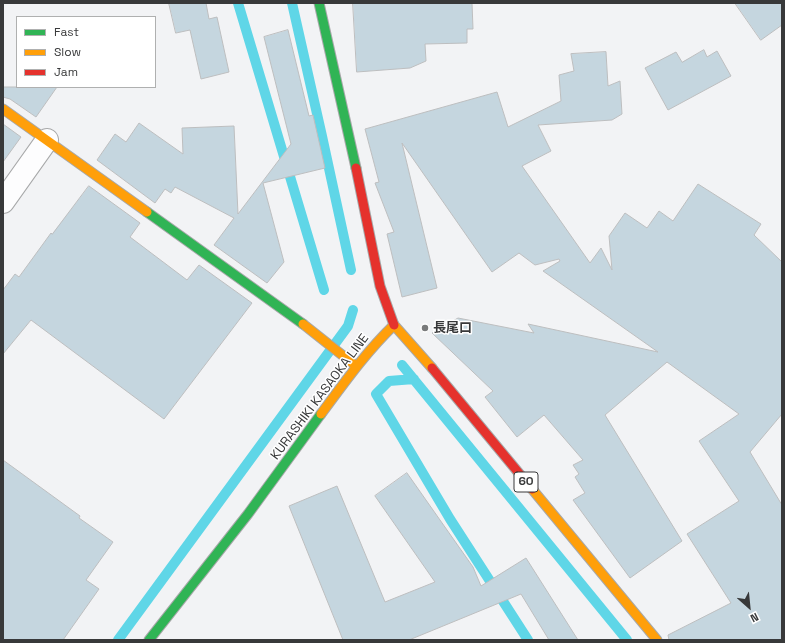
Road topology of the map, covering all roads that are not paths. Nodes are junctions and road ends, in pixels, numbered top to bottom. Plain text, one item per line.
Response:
1 (318, 3) edge
2 (3, 109) edge
3 (47, 140) junction
4 (3, 202) edge
5 (394, 325) junction
6 (356, 366) junction
7 (149, 640) edge
8 (657, 640) edge

1 - 5 main road
2 - 3 main road
3 - 4 street
3 - 6 main road
5 - 6 main road, KURASHIKI KASAOKA LINE
5 - 8 main road, 60
6 - 7 main road, KURASHIKI KASAOKA LINE

